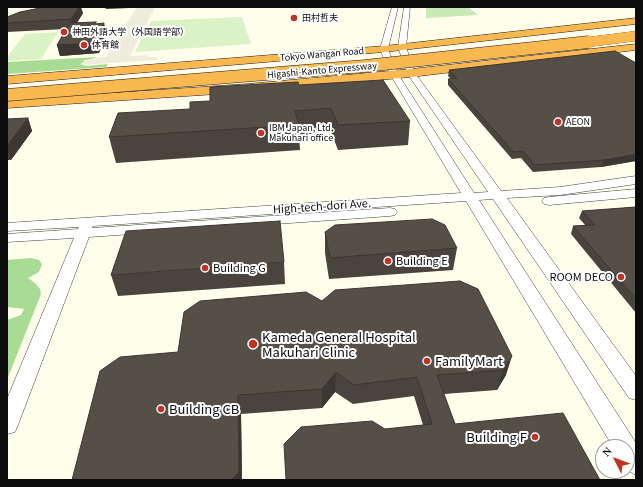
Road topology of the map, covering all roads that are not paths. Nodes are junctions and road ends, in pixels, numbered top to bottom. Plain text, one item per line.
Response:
1 (395, 7) edge
2 (407, 7) edge
3 (636, 21) edge
4 (636, 30) edge
5 (636, 36) edge
6 (402, 47) junction
7 (636, 47) edge
8 (384, 48) junction
9 (261, 58) junction
10 (411, 73) junction
11 (394, 74) junction
12 (7, 76) edge
13 (7, 80) edge
14 (7, 87) edge
15 (7, 95) edge
16 (88, 100) junction
17 (7, 104) edge
18 (7, 108) edge
19 (636, 180) edge
20 (636, 193) edge
21 (499, 200) junction
22 (473, 201) junction
23 (7, 227) edge
24 (86, 228) junction
25 (7, 238) edge
26 (636, 392) edge
27 (7, 425) edge
28 (620, 439) edge

1 - 8 street
2 - 6 street
3 - 6 highway, Tokyo Wangan Road
4 - 14 highway, Higashi-Kanto Expressway
5 - 15 highway, Higashi-Kanto Expressway, bridge
6 - 8 highway, Tokyo Wangan Road
6 - 10 street
7 - 10 highway
8 - 9 highway, Tokyo Wangan Road
8 - 11 street
9 - 12 highway
9 - 13 highway, Tokyo Wangan Road
10 - 11 highway
10 - 21 street
11 - 16 highway
11 - 22 street
16 - 17 highway
16 - 18 highway
19 - 21 street, High-tech-dori Ave.
20 - 21 street, High-tech-dori Ave.
21 - 22 street, High-tech-dori Ave.
21 - 26 street
22 - 24 street, High-tech-dori Ave.
22 - 28 street
23 - 24 street, High-tech-dori Ave.
24 - 25 street, High-tech-dori Ave.
24 - 27 street

